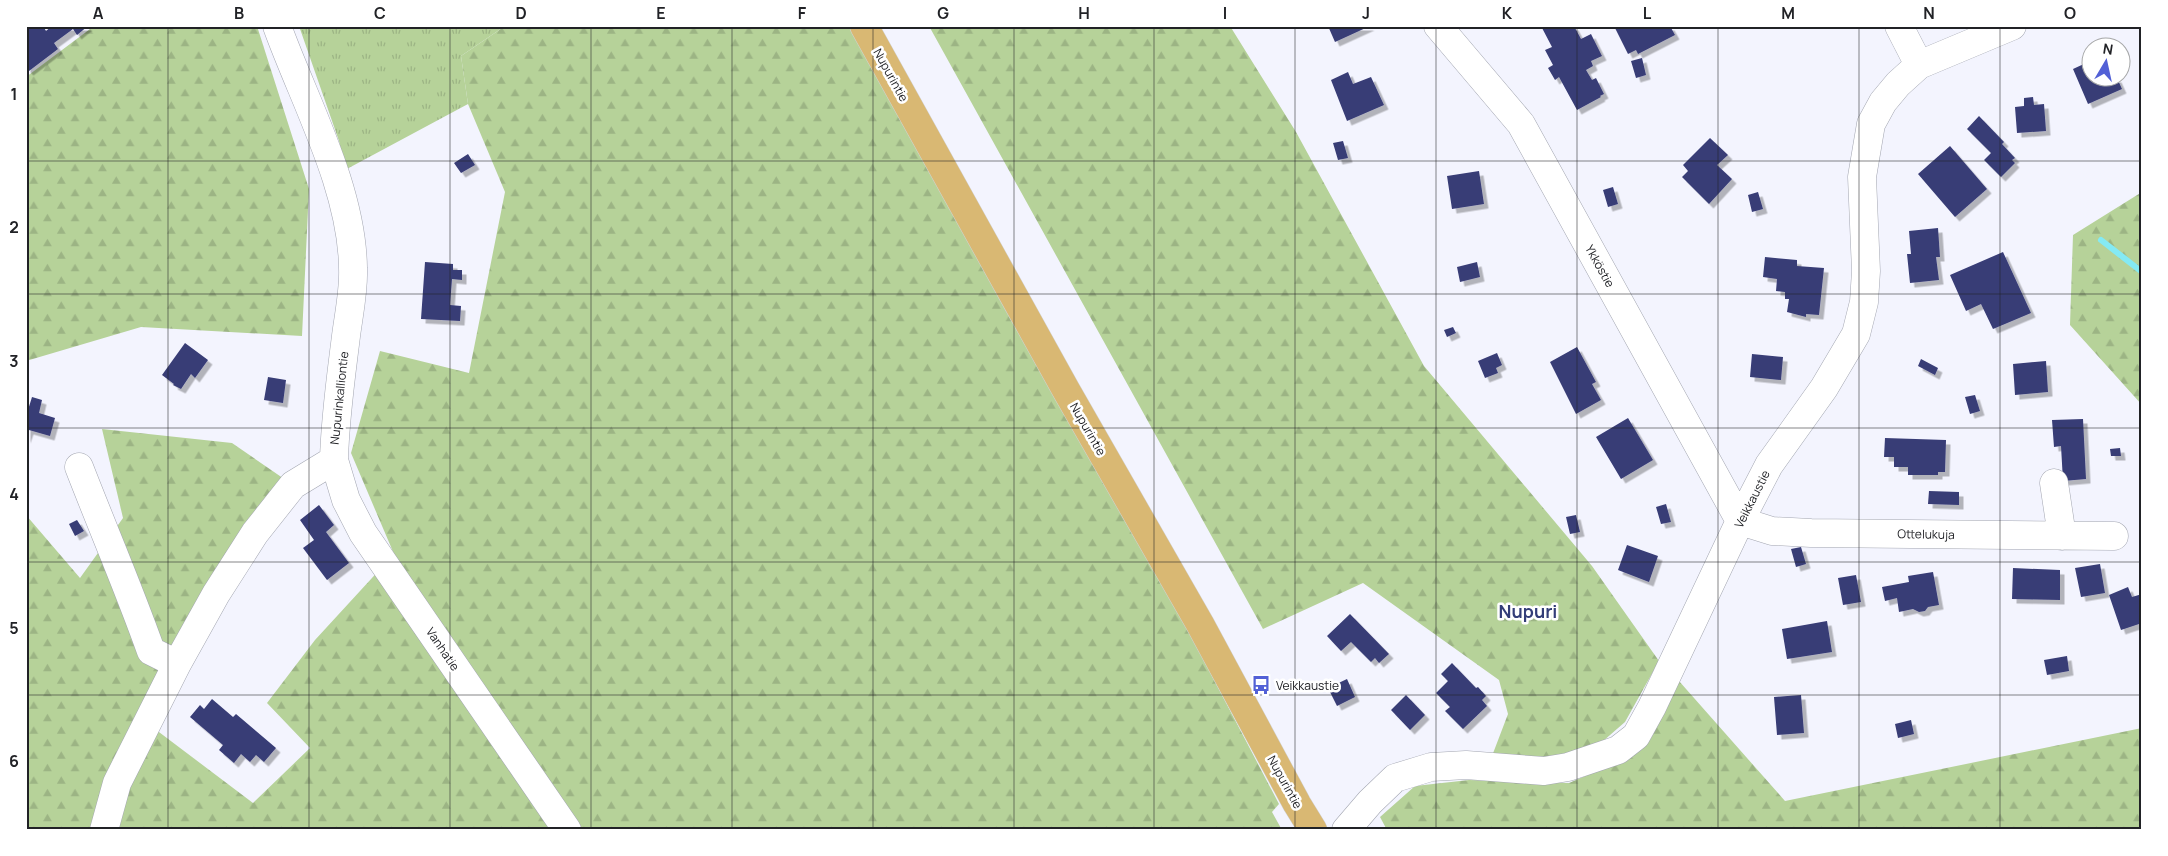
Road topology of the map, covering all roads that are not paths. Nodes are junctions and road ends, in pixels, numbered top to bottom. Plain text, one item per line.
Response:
1 (277, 26) edge
2 (864, 26) edge
3 (1438, 26) edge
4 (1899, 26) edge
5 (2012, 26) edge
6 (1919, 64) junction
7 (334, 460) junction
8 (79, 467) dead end
9 (2054, 483) dead end
10 (1740, 521) junction
11 (2062, 536) junction
12 (2114, 536) dead end
13 (177, 664) junction
14 (104, 830) edge
15 (567, 830) edge
16 (1313, 830) edge
17 (1346, 830) edge

1 - 7 street, Nupurinkalliontie
2 - 16 main road, Nupurintie
3 - 10 street, Ykköstie
4 - 6 street
5 - 6 street, Veikkaustie
6 - 10 street, Veikkaustie
7 - 13 street, Nupurinkalliontie
7 - 15 street, Vanhatie
8 - 13 street
9 - 11 street
10 - 11 street, Ottelukuja
10 - 17 street, Veikkaustie
11 - 12 street, Ottelukuja
13 - 14 street, Nupurinkalliontie

